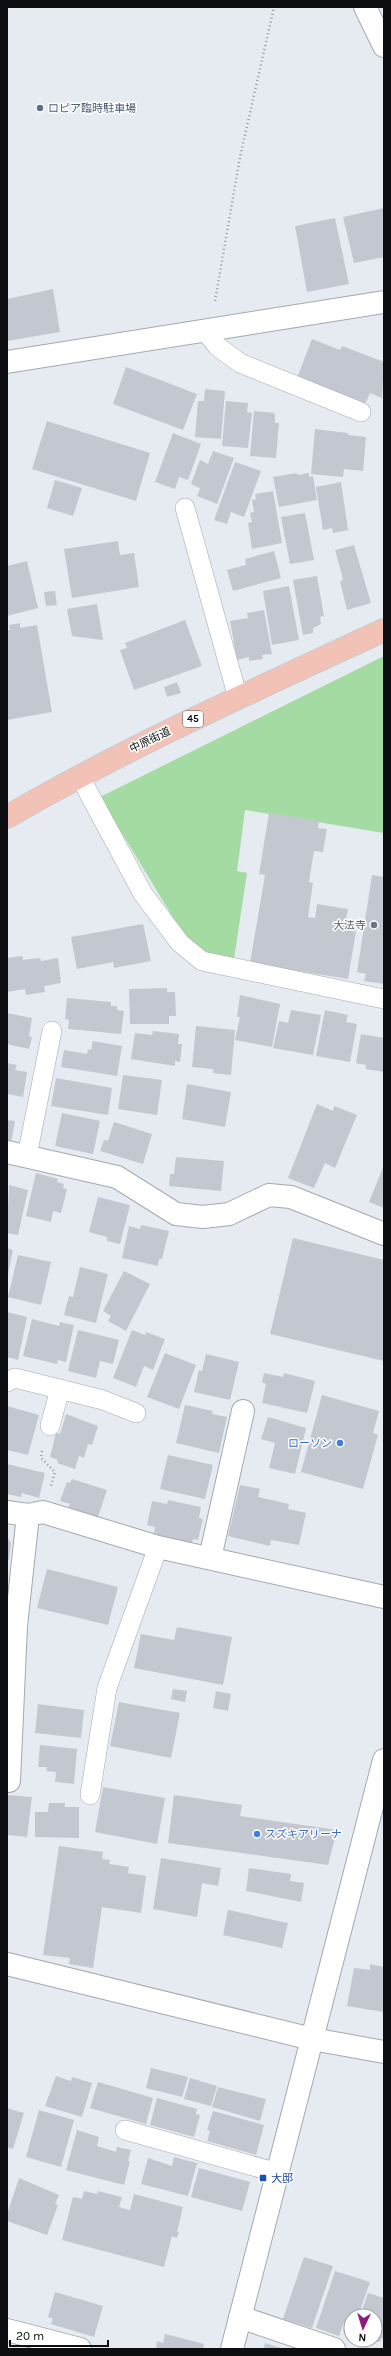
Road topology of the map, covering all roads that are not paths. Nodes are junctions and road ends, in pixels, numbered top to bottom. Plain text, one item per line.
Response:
1 (365, 7) edge
2 (384, 46) edge
3 (384, 302) edge
4 (208, 331) junction
5 (7, 362) edge
6 (361, 412) dead end
7 (185, 508) dead end
8 (384, 630) edge
9 (238, 698) junction
10 (79, 775) junction
11 (7, 817) edge
12 (384, 999) edge
13 (52, 1031) dead end
14 (17, 1154) edge
15 (384, 1234) edge
16 (7, 1382) edge
17 (60, 1389) junction
18 (244, 1411) dead end
19 (136, 1413) dead end
20 (50, 1426) road end
21 (7, 1512) edge
22 (35, 1514) junction
23 (158, 1547) junction
24 (210, 1558) junction
25 (384, 1597) edge
26 (384, 1760) edge
27 (7, 1781) edge
28 (90, 1795) dead end
29 (7, 1964) edge
30 (312, 2039) junction
31 (384, 2052) edge
32 (125, 2130) dead end
33 (278, 2173) junction
34 (240, 2317) junction
35 (7, 2330) edge
36 (80, 2349) edge
37 (232, 2349) edge
38 (334, 2349) edge

1 - 2 street
3 - 4 street
4 - 5 street
4 - 6 lane
7 - 9 lane
8 - 9 main road, 中原街道 / 45
9 - 10 main road, 中原街道 / 45
10 - 11 main road, 中原街道 / 45
10 - 12 lane
13 - 14 lane
14 - 15 street
16 - 17 lane
17 - 19 lane
17 - 20 lane
18 - 24 street
21 - 22 street
22 - 23 street
22 - 27 street
23 - 24 street
23 - 28 lane
24 - 25 street
26 - 30 street
29 - 30 street
30 - 31 street
30 - 33 street
32 - 33 lane
33 - 34 street
34 - 37 street
34 - 38 street
35 - 36 street

